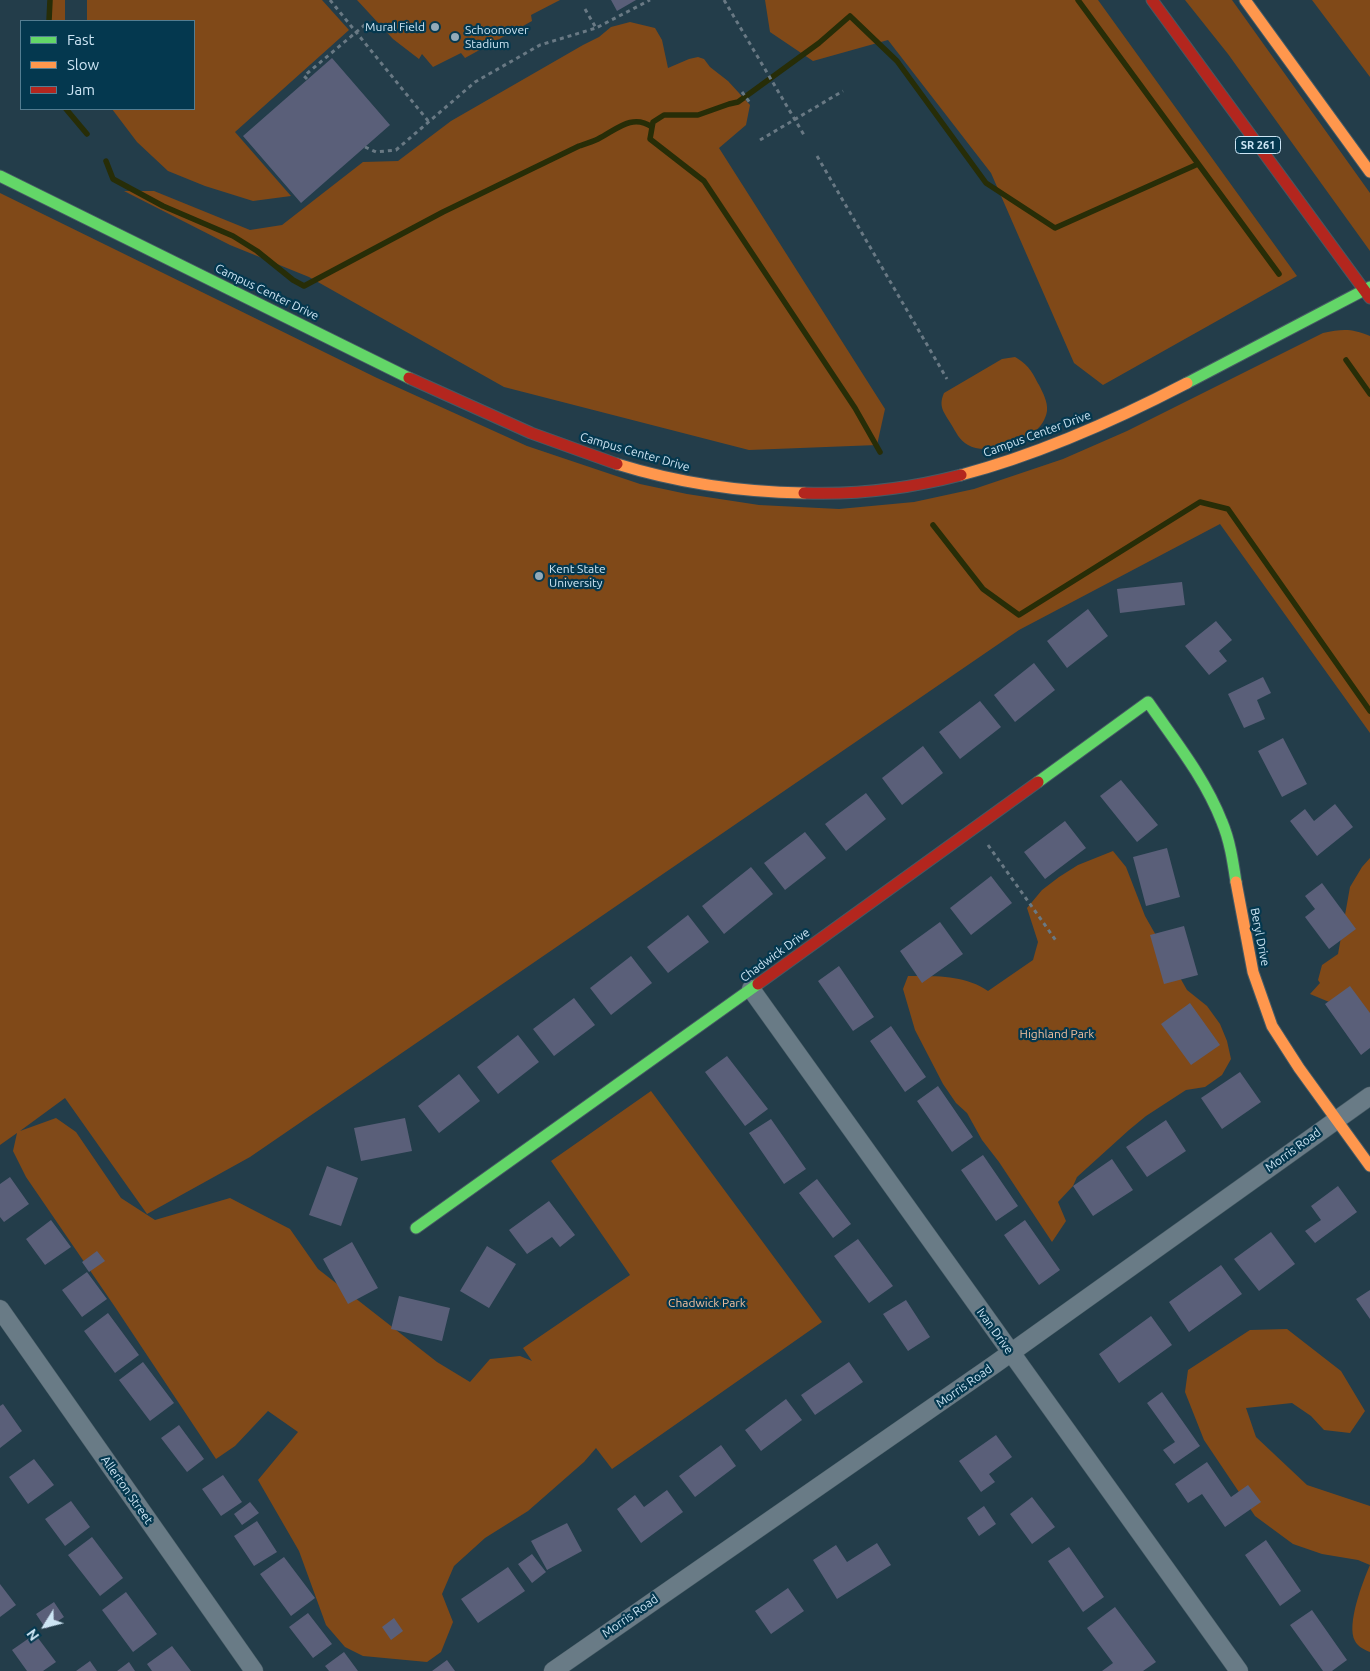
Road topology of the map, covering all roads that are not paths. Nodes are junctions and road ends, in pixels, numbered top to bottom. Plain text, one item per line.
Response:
1 (1152, 0) edge
2 (1245, 0) edge
3 (1370, 172) edge
4 (0, 176) edge
5 (1368, 292) edge
6 (1148, 702) joint
7 (750, 990) junction
8 (1370, 1096) edge
9 (1336, 1119) junction
10 (1370, 1166) edge
11 (416, 1228) dead end
12 (0, 1309) edge
13 (1011, 1353) junction
14 (254, 1671) edge
15 (553, 1671) edge
16 (1240, 1671) edge

1 - 5 street, SR 261
2 - 3 street
4 - 5 street, Campus Center Drive
6 - 7 street, Chadwick Drive
6 - 9 street, Beryl Drive
7 - 11 street, Chadwick Drive
7 - 13 street, Ivan Drive
8 - 9 street, Morris Road
9 - 10 street, Beryl Drive
9 - 13 street, Morris Road
12 - 14 street, Allerton Street
13 - 15 street, Morris Road
13 - 16 street, Ivan Drive

